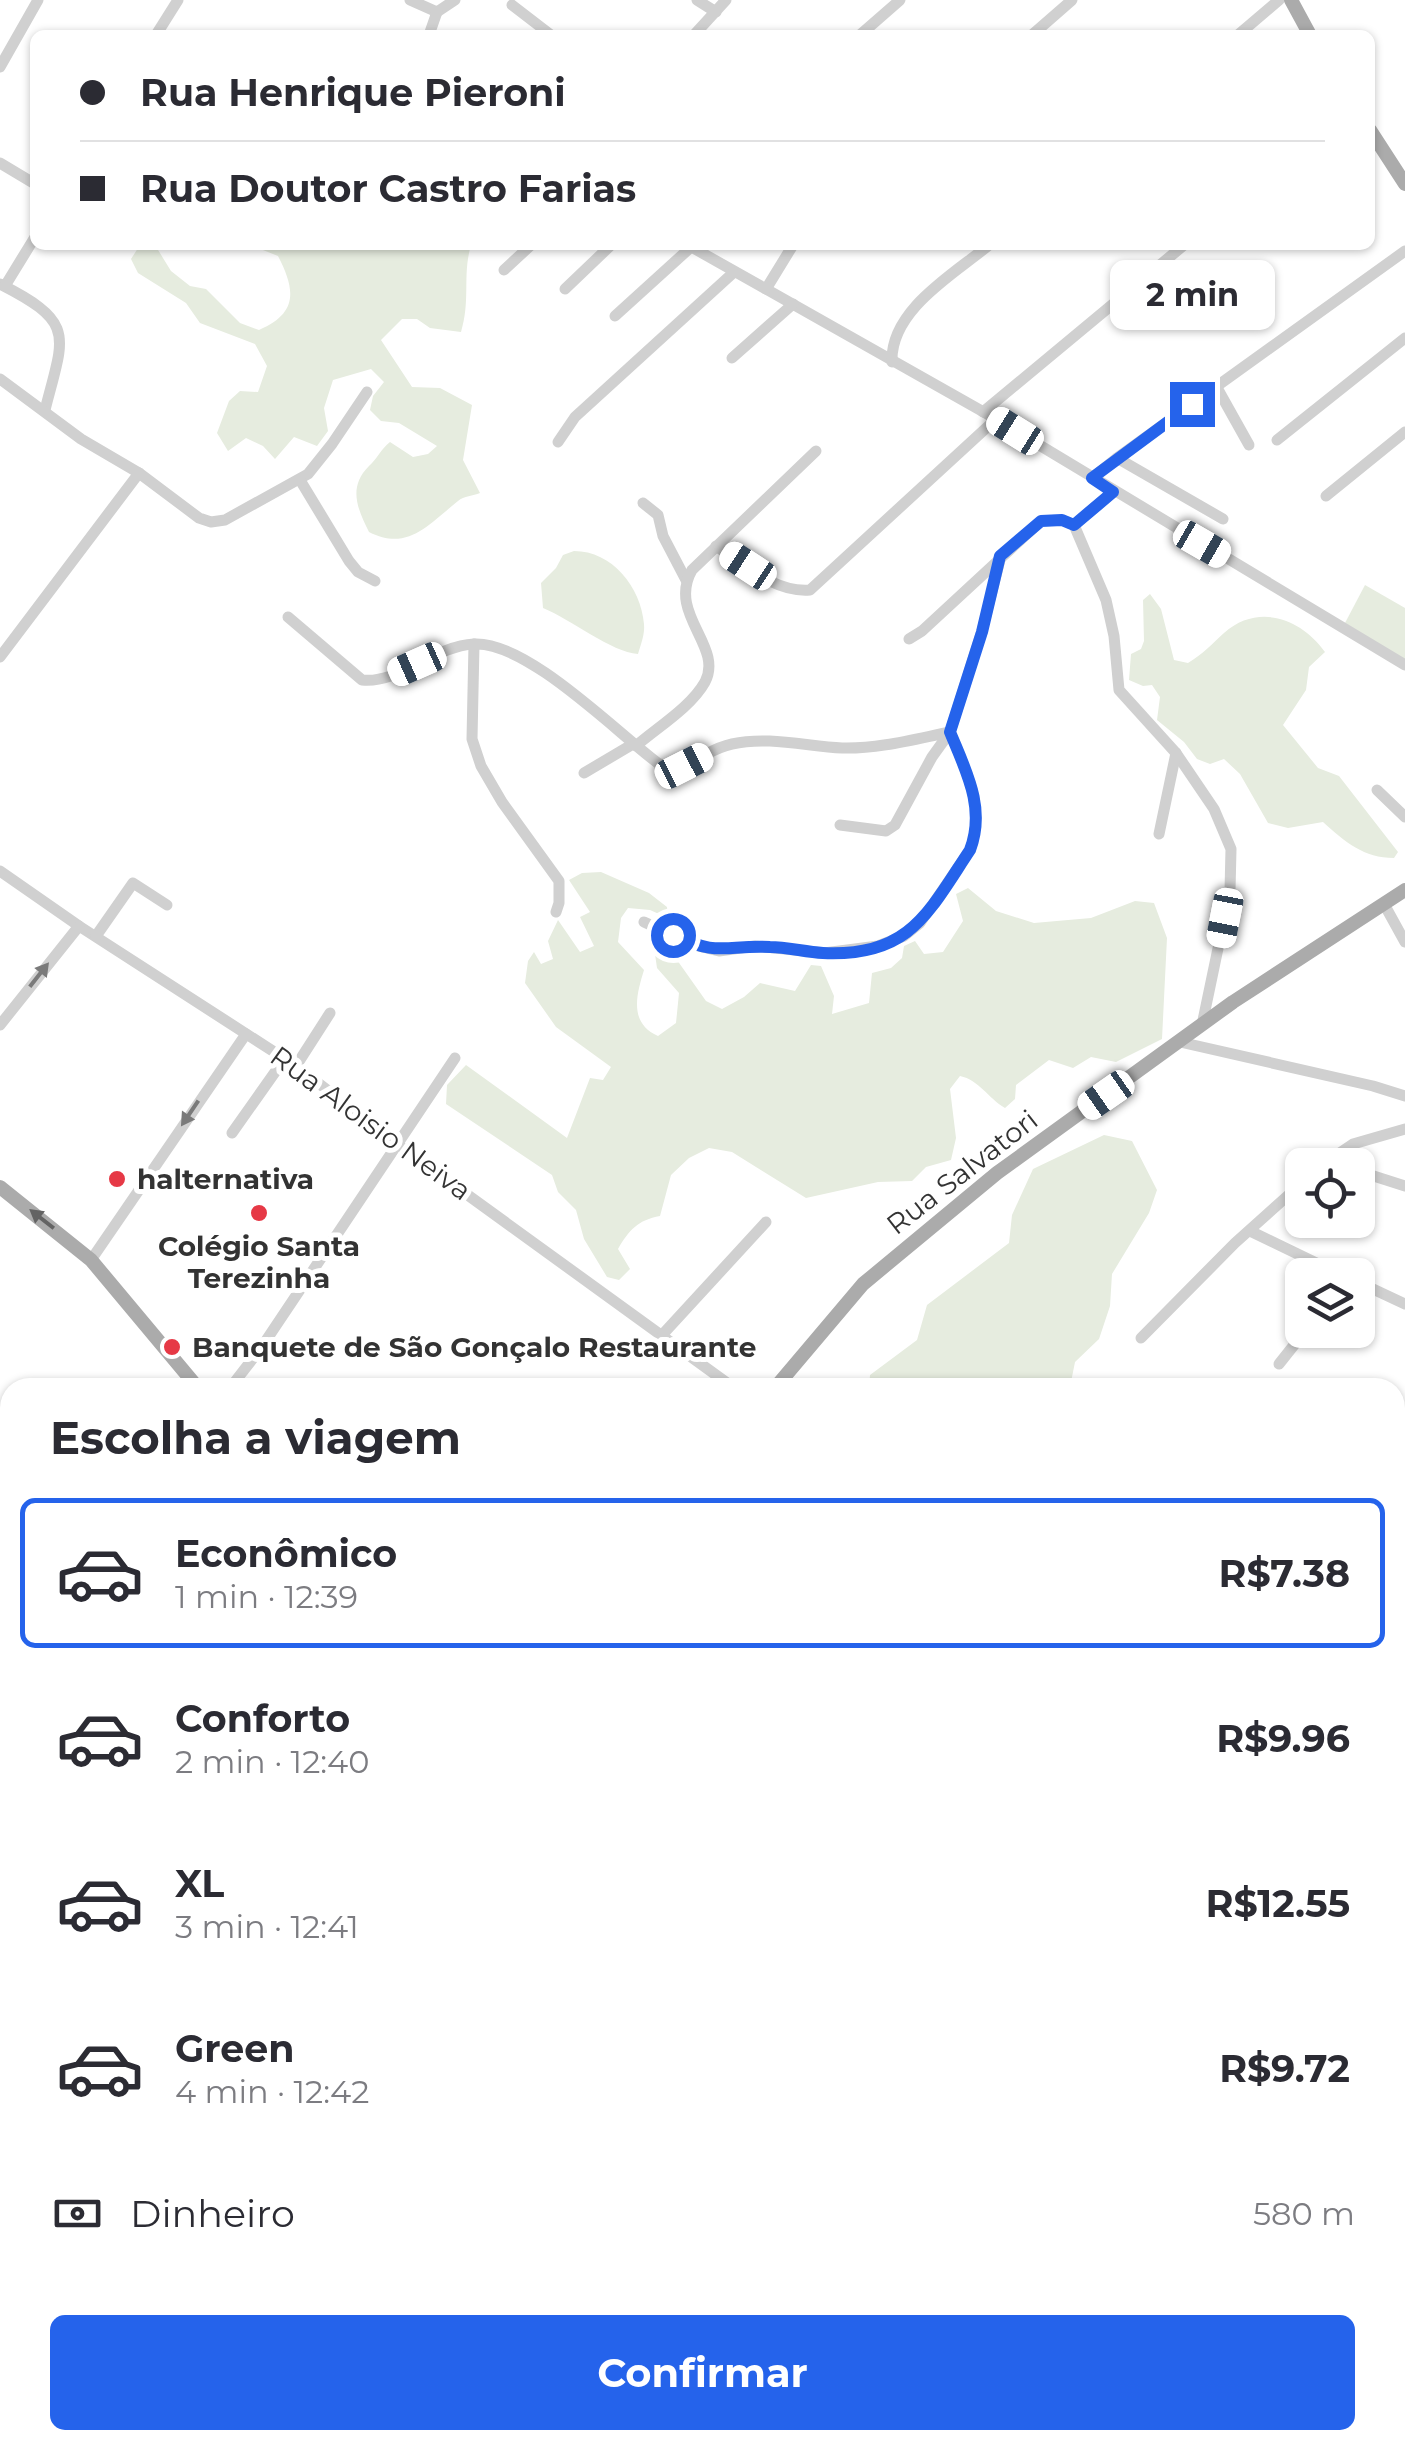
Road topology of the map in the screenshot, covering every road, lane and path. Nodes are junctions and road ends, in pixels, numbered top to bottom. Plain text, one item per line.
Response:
1 (38, 0) edge
2 (178, 0) edge
3 (410, 0) edge
4 (697, 0) edge
5 (726, 0) edge
6 (900, 0) edge
7 (1072, 0) edge
8 (1280, 0) edge
9 (1290, 0) edge
10 (454, 1) edge
11 (512, 5) dead end
12 (437, 12) junction
13 (716, 12) junction
14 (159, 30) edge
15 (430, 30) edge
16 (544, 30) edge
17 (699, 30) edge
18 (866, 30) edge
19 (1038, 30) edge
20 (1244, 30) edge
21 (1307, 30) edge
22 (0, 67) edge
23 (1375, 138) edge
24 (0, 163) edge
25 (30, 181) edge
26 (1405, 184) edge
27 (30, 244) edge
28 (526, 250) edge
29 (607, 250) edge
30 (686, 250) edge
31 (696, 250) edge
32 (789, 250) edge
33 (983, 250) edge
34 (1178, 250) edge
35 (1405, 251) edge
36 (504, 270) dead end
37 (733, 273) junction
38 (2, 285) edge
39 (565, 289) dead end
40 (766, 289) junction
41 (793, 304) junction
42 (615, 316) dead end
43 (1405, 338) edge
44 (732, 358) dead end
45 (892, 362) junction
46 (0, 380) edge
47 (1216, 386) junction
48 (366, 392) dead end
49 (45, 410) junction
50 (983, 412) junction
51 (996, 419) junction
52 (1405, 432) edge
53 (1277, 440) dead end
54 (558, 442) dead end
55 (1249, 445) dead end
56 (816, 451) dead end
57 (1117, 458) junction
58 (139, 473) junction
59 (1092, 478) junction
60 (300, 480) junction
61 (1113, 492) junction
62 (1326, 496) dead end
63 (642, 502) dead end
64 (1223, 519) dead end
65 (1074, 525) junction
66 (716, 546) junction
67 (1000, 556) junction
68 (686, 580) junction
69 (375, 582) dead end
70 (288, 617) dead end
71 (910, 639) dead end
72 (474, 644) junction
73 (0, 657) edge
74 (1405, 665) edge
75 (950, 732) junction
76 (635, 745) junction
77 (1176, 753) junction
78 (584, 773) dead end
79 (1377, 790) dead end
80 (1405, 817) edge
81 (840, 825) dead end
82 (1159, 834) dead end
83 (0, 870) edge
84 (1405, 890) edge
85 (1384, 904) junction
86 (167, 905) dead end
87 (556, 912) dead end
88 (644, 922) dead end
89 (79, 926) junction
90 (96, 936) junction
91 (1405, 942) edge
92 (330, 1014) dead end
93 (1202, 1025) junction
94 (0, 1026) edge
95 (246, 1034) junction
96 (1180, 1042) junction
97 (456, 1058) dead end
98 (291, 1062) junction
99 (1405, 1096) edge
100 (1405, 1129) edge
101 (232, 1133) dead end
102 (397, 1144) junction
103 (1346, 1148) edge
104 (1375, 1176) edge
105 (0, 1186) edge
106 (1405, 1186) edge
107 (1285, 1198) edge
108 (766, 1222) dead end
109 (1250, 1230) junction
110 (1307, 1258) edge
111 (91, 1260) junction
112 (1375, 1290) edge
113 (1405, 1304) edge
114 (664, 1334) junction
115 (1142, 1338) dead end
116 (1292, 1348) edge
117 (1279, 1364) dead end
118 (190, 1378) edge
119 (238, 1378) edge
120 (721, 1378) edge
121 (783, 1378) edge

1 - 22 street
2 - 14 street
3 - 12 street
4 - 13 street
5 - 13 street
6 - 18 street
7 - 19 street
8 - 20 street
9 - 21 main road
10 - 12 street
11 - 16 street
12 - 15 street
13 - 17 street
23 - 26 main road
24 - 25 street
27 - 38 street
28 - 36 street
29 - 39 street
30 - 42 street
31 - 37 street
32 - 40 street
33 - 45 street
34 - 50 street
35 - 47 street
37 - 40 street
37 - 54 street
38 - 49 street
40 - 41 street
41 - 44 street
41 - 45 street
43 - 53 street
45 - 50 street
46 - 49 street
47 - 55 street
47 - 57 street
48 - 60 street
49 - 58 street
50 - 51 street
51 - 59 street
51 - 66 street
52 - 62 street
56 - 66 street
57 - 59 street
57 - 64 street
58 - 60 street
58 - 73 street
59 - 61 street
60 - 69 street
61 - 65 street
61 - 74 street
63 - 68 street
65 - 67 street
65 - 77 street
66 - 68 street
67 - 71 street
67 - 75 street
68 - 76 street
70 - 72 street
72 - 76 street
72 - 87 street
75 - 76 street
75 - 81 street
75 - 88 street
76 - 78 street
77 - 82 street
77 - 93 street
79 - 80 street
83 - 89 street, Rua Aloisio Neiva
84 - 85 main road, Rua Salvatori
85 - 91 street
85 - 93 main road, Rua Salvatori
86 - 90 street
89 - 90 street, Rua Aloisio Neiva
94 -> 89 street
90 - 95 street, Rua Aloisio Neiva
92 - 98 street
93 - 96 main road, Rua Salvatori
95 - 98 street, Rua Aloisio Neiva
95 -> 111 street
96 - 99 street
96 - 121 main road, Rua Salvatori
97 - 102 street
98 - 101 street
98 - 102 street, Rua Aloisio Neiva
100 - 103 street
102 - 114 street, Rua Aloisio Neiva
102 - 119 street
104 - 106 street
111 -> 105 main road
107 - 109 street
108 - 114 street
109 - 110 street
109 - 115 street
111 - 118 main road
112 - 113 street
114 - 120 street, Rua Aloisio Neiva
116 - 117 street

